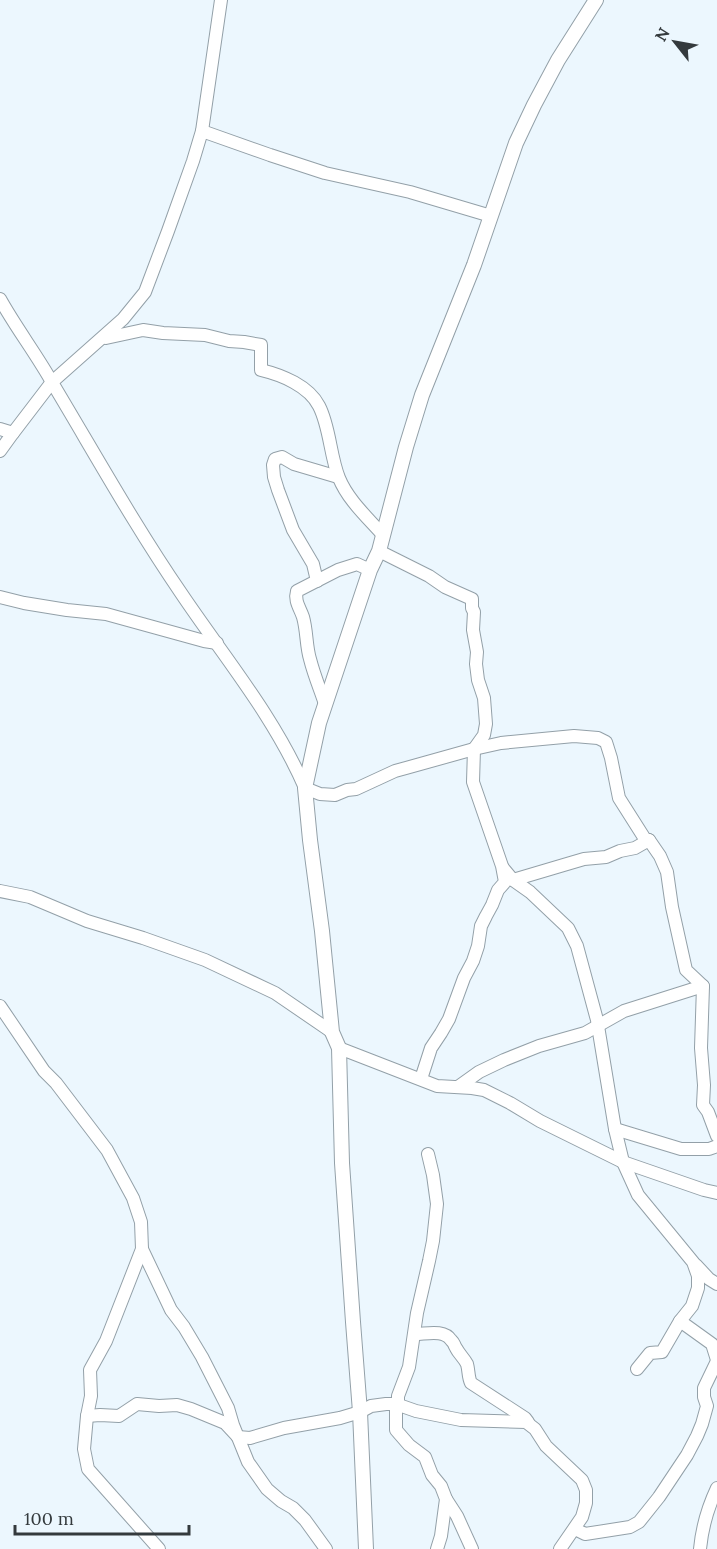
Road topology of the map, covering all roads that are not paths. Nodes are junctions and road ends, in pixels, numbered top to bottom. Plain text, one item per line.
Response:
1 (221, 0) edge
2 (596, 0) edge
3 (202, 131) junction
4 (491, 216) junction
5 (0, 300) edge
6 (102, 339) junction
7 (52, 382) junction
8 (0, 429) edge
9 (13, 433) junction
10 (0, 451) edge
11 (338, 477) junction
12 (382, 534) junction
13 (379, 551) junction
14 (370, 570) junction
15 (317, 581) junction
16 (0, 597) edge
17 (217, 643) junction
18 (325, 704) junction
19 (474, 749) junction
20 (305, 788) junction
21 (649, 840) junction
22 (502, 866) junction
23 (513, 880) junction
24 (0, 891) edge
25 (703, 986) junction
26 (0, 1006) edge
27 (598, 1026) junction
28 (332, 1032) junction
29 (339, 1048) junction
30 (421, 1079) junction
31 (458, 1087) junction
32 (615, 1129) junction
33 (717, 1136) edge
34 (717, 1146) edge
35 (428, 1154) dead end
36 (622, 1162) junction
37 (717, 1193) edge
38 (142, 1249) junction
39 (693, 1262) junction
40 (717, 1284) edge
41 (680, 1322) junction
42 (415, 1334) junction
43 (717, 1361) edge
44 (637, 1369) dead end
45 (396, 1404) junction
46 (712, 1409) edge
47 (360, 1412) junction
48 (87, 1416) junction
49 (531, 1425) junction
50 (238, 1437) junction
51 (717, 1488) edge
52 (446, 1499) junction
53 (575, 1529) junction
54 (159, 1549) edge
55 (326, 1549) edge
56 (366, 1549) edge
57 (437, 1549) edge
58 (472, 1549) edge
59 (560, 1549) edge
60 (700, 1549) edge

1 - 3 street
2 - 4 street
3 - 4 street
3 - 6 street
4 - 12 street
5 - 7 street
6 - 7 street
6 - 11 street
7 - 9 street
7 - 17 street
8 - 9 street
9 - 10 street
11 - 12 street
11 - 15 street
12 - 13 street
13 - 14 street
13 - 19 street
14 - 15 street
14 - 18 street
15 - 18 street
16 - 17 street
17 - 20 street
18 - 20 street
19 - 20 street
19 - 21 street
19 - 22 street
20 - 28 street
21 - 23 street
21 - 25 street
22 - 23 street
22 - 30 street
23 - 27 street
24 - 28 street
25 - 27 street
25 - 33 street
26 - 38 street
27 - 31 street
27 - 32 street
28 - 29 street
29 - 30 street
29 - 47 street
30 - 31 street
31 - 36 street
32 - 34 street
32 - 36 street
35 - 42 street
36 - 37 street
36 - 39 street
38 - 48 street
38 - 50 street
39 - 40 street
39 - 41 street
41 - 43 street
41 - 44 street
42 - 45 street
42 - 49 street
43 - 46 street
45 - 47 street
45 - 49 street
45 - 52 street
46 - 53 street
47 - 50 street
47 - 56 street
48 - 50 street
48 - 54 street
49 - 53 street
50 - 55 street
51 - 60 street
52 - 57 street
52 - 58 street
53 - 59 street

